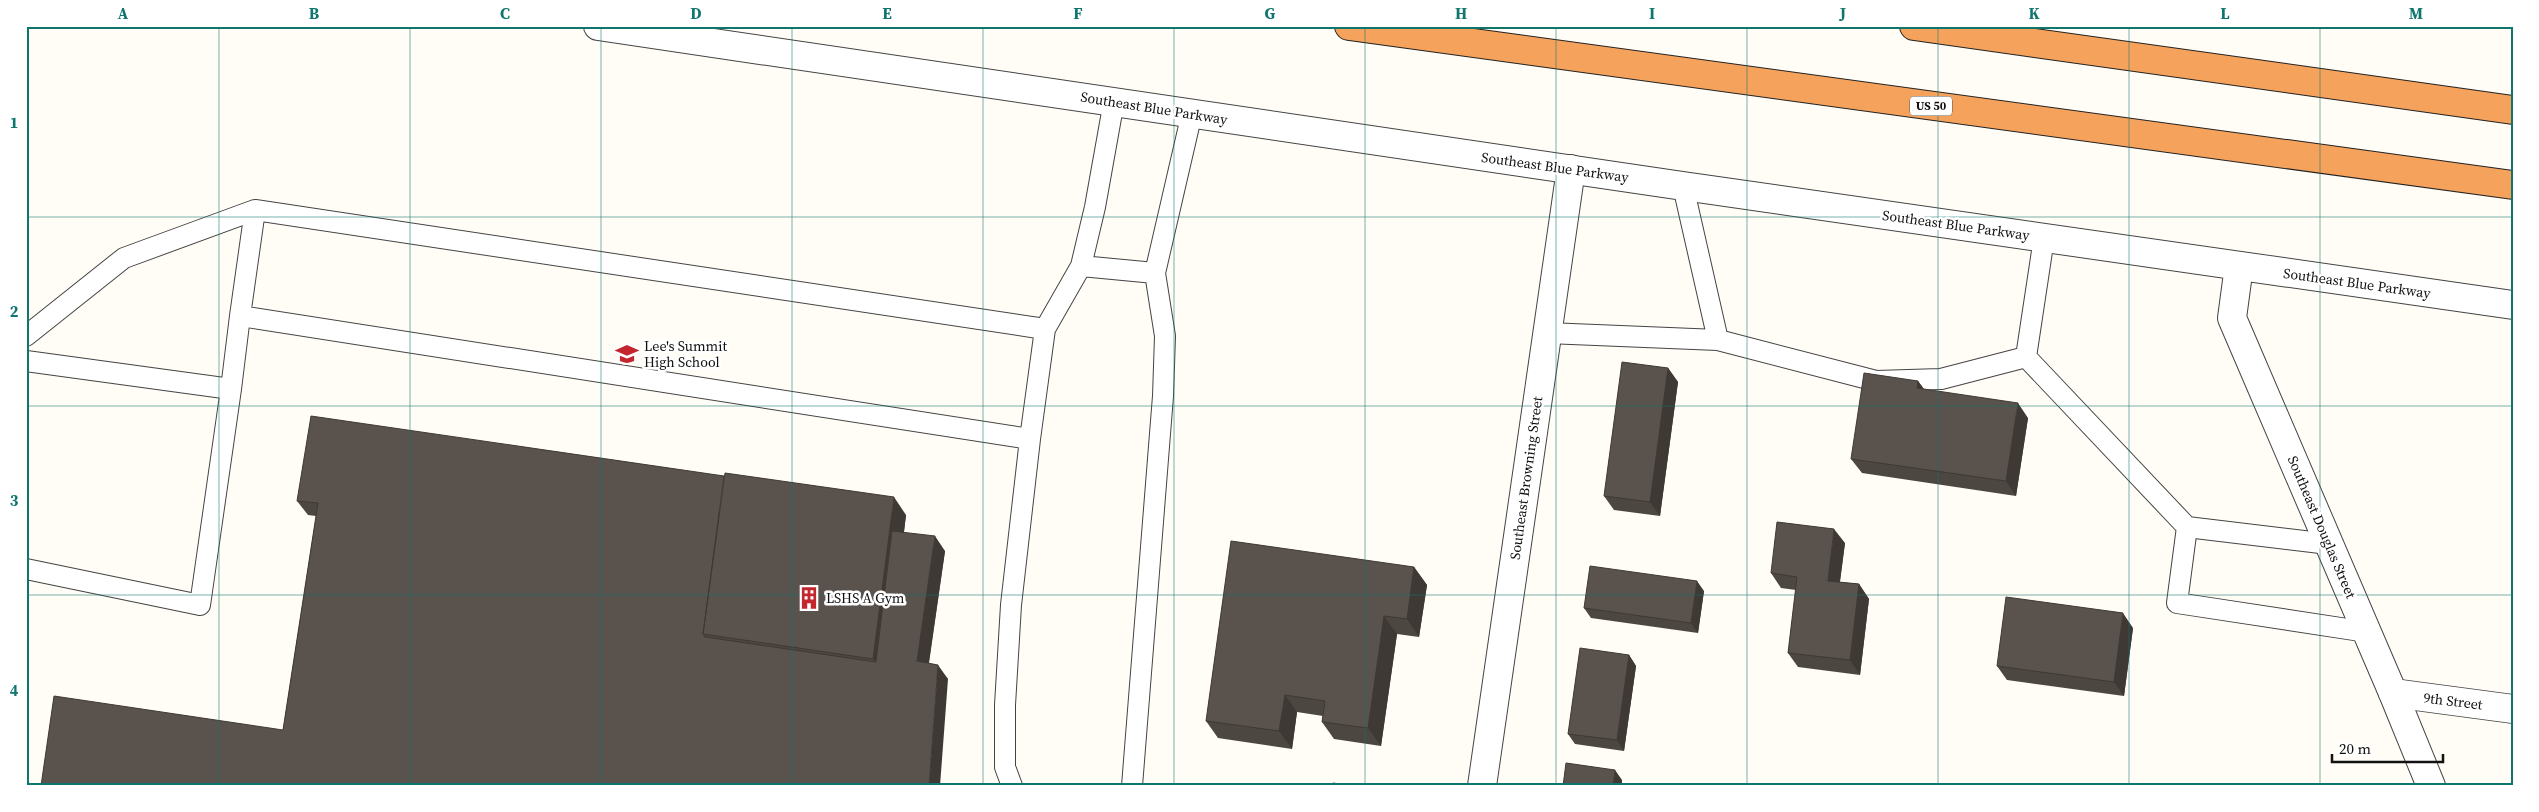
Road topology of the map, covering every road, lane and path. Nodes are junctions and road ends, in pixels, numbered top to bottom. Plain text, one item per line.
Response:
1 (598, 26) edge
2 (1348, 26) edge
3 (1914, 26) edge
4 (1114, 102) junction
5 (2513, 110) edge
6 (1192, 113) junction
7 (1571, 169) junction
8 (2513, 185) edge
9 (1683, 186) junction
10 (255, 210) junction
11 (2044, 238) junction
12 (1081, 266) junction
13 (2239, 266) junction
14 (1155, 273) junction
15 (2513, 305) edge
16 (240, 316) junction
17 (1046, 329) junction
18 (1547, 333) junction
19 (26, 336) edge
20 (1718, 340) junction
21 (2026, 357) junction
22 (26, 361) edge
23 (231, 389) junction
24 (1030, 439) junction
25 (2187, 527) junction
26 (2329, 544) junction
27 (26, 568) edge
28 (2367, 632) junction
29 (2393, 693) junction
30 (2513, 709) edge
31 (1012, 786) edge
32 (1132, 786) edge
33 (1482, 786) edge
34 (2431, 786) edge

1 - 4 street, Southeast Blue Parkway
2 - 8 highway, US 50
3 - 5 highway
4 - 6 street, Southeast Blue Parkway
4 - 12 lane
6 - 7 street, Southeast Blue Parkway
6 - 14 lane
7 - 9 street, Southeast Blue Parkway
7 - 18 street, Southeast Browning Street
9 - 11 street, Southeast Blue Parkway
9 - 20 lane
10 - 16 lane
10 - 17 lane
10 - 19 lane
11 - 13 street, Southeast Blue Parkway
11 - 21 lane
12 - 14 lane
12 - 17 lane
13 - 15 street, Southeast Blue Parkway
13 - 26 street, Southeast Douglas Street
14 - 32 lane
16 - 23 lane
16 - 24 lane
17 - 24 lane
18 - 20 lane
18 - 33 street, Southeast Browning Street
20 - 21 lane
21 - 25 lane
22 - 23 lane
23 - 27 lane
24 - 31 lane
25 - 26 lane
25 - 28 lane
26 - 28 street, Southeast Douglas Street
28 - 29 street, Southeast Douglas Street
29 - 30 street, 9th Street
29 - 34 street, Southeast Douglas Street

